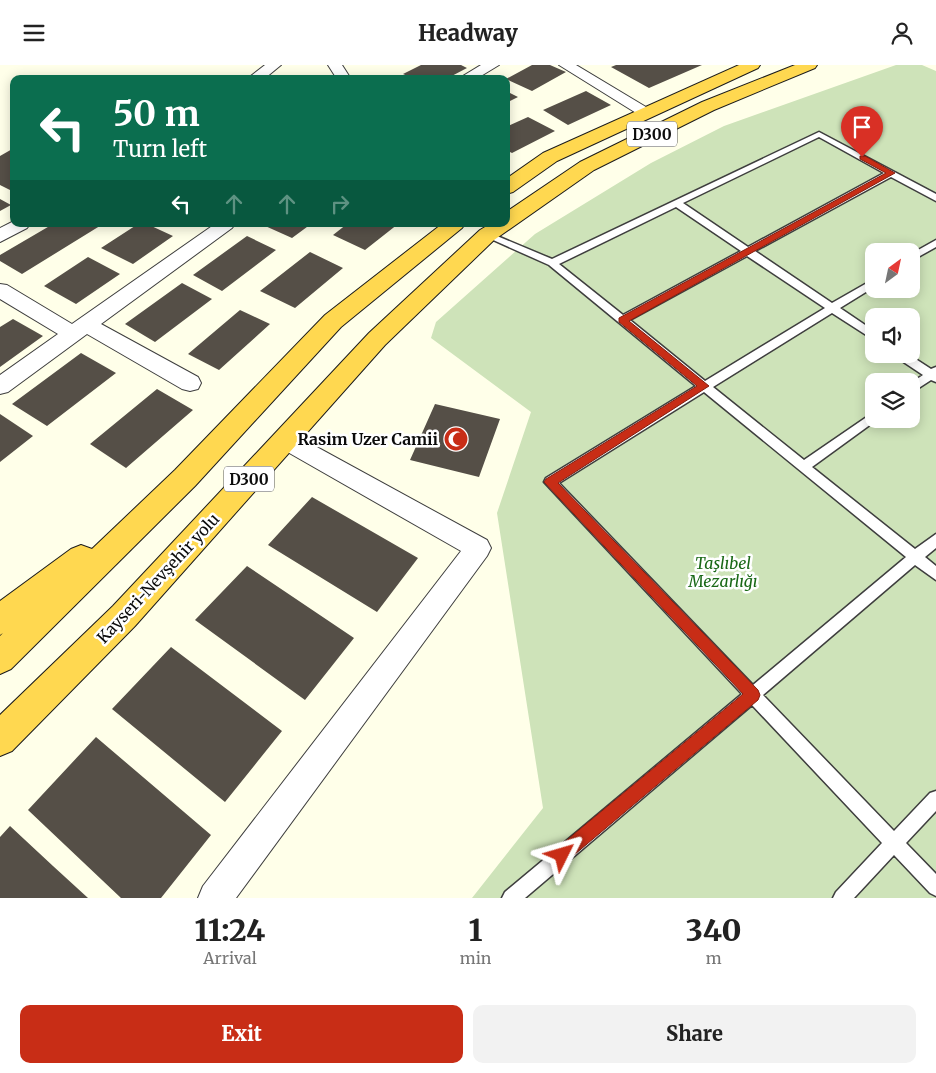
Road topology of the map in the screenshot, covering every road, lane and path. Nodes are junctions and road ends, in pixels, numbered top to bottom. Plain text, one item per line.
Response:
1 (274, 65) edge
2 (492, 65) edge
3 (566, 65) edge
4 (752, 65) edge
5 (808, 65) edge
6 (260, 75) edge
7 (473, 75) edge
8 (646, 113) junction
9 (892, 173) junction
10 (510, 185) edge
11 (936, 198) edge
12 (676, 203) junction
13 (510, 219) edge
14 (16, 227) edge
15 (222, 227) edge
16 (447, 227) edge
17 (499, 227) edge
18 (0, 236) edge
19 (936, 243) edge
20 (748, 251) junction
21 (920, 253) edge
22 (552, 263) junction
23 (865, 287) edge
24 (0, 290) edge
25 (832, 308) junction
26 (622, 320) junction
27 (79, 329) junction
28 (865, 330) edge
29 (915, 363) edge
30 (934, 374) edge
31 (190, 383) dead end
32 (920, 383) edge
33 (0, 386) edge
34 (704, 386) junction
35 (865, 422) edge
36 (284, 440) junction
37 (803, 467) junction
38 (185, 478) junction
39 (936, 541) edge
40 (916, 558) junction
41 (936, 574) edge
42 (0, 621) edge
43 (0, 658) edge
44 (753, 695) junction
45 (0, 739) edge
46 (936, 799) edge
47 (894, 843) junction
48 (936, 887) edge
49 (215, 898) edge
50 (511, 898) edge
51 (842, 898) edge

1 - 6 street
2 - 7 street
3 - 8 street
4 - 8 highway, D300
5 - 13 highway, Kayseri-Nevşehir yolu / D300
8 - 10 highway, D300
9 - 11 lane
9 - 12 lane
9 - 20 lane
12 - 20 lane
12 - 22 lane
14 - 18 street
15 - 27 street
16 - 38 highway, D300
17 - 22 lane
17 - 36 highway, Kayseri-Nevşehir yolu / D300
19 - 21 lane
20 - 25 lane
20 - 26 lane
22 - 26 lane
23 - 25 lane
24 - 27 street
25 - 28 lane
25 - 34 lane
26 - 34 lane
27 - 31 street
27 - 33 street
29 - 30 lane
30 - 32 lane
34 - 37 lane
34 - 44 lane
35 - 37 lane
36 - 45 highway, Kayseri-Nevşehir yolu / D300
36 - 49 street
37 - 40 lane
38 - 42 highway
38 - 43 highway, D300
39 - 40 lane
40 - 41 lane
40 - 44 lane
44 - 47 lane
44 - 50 lane
46 - 47 lane
47 - 48 lane
47 - 51 lane

